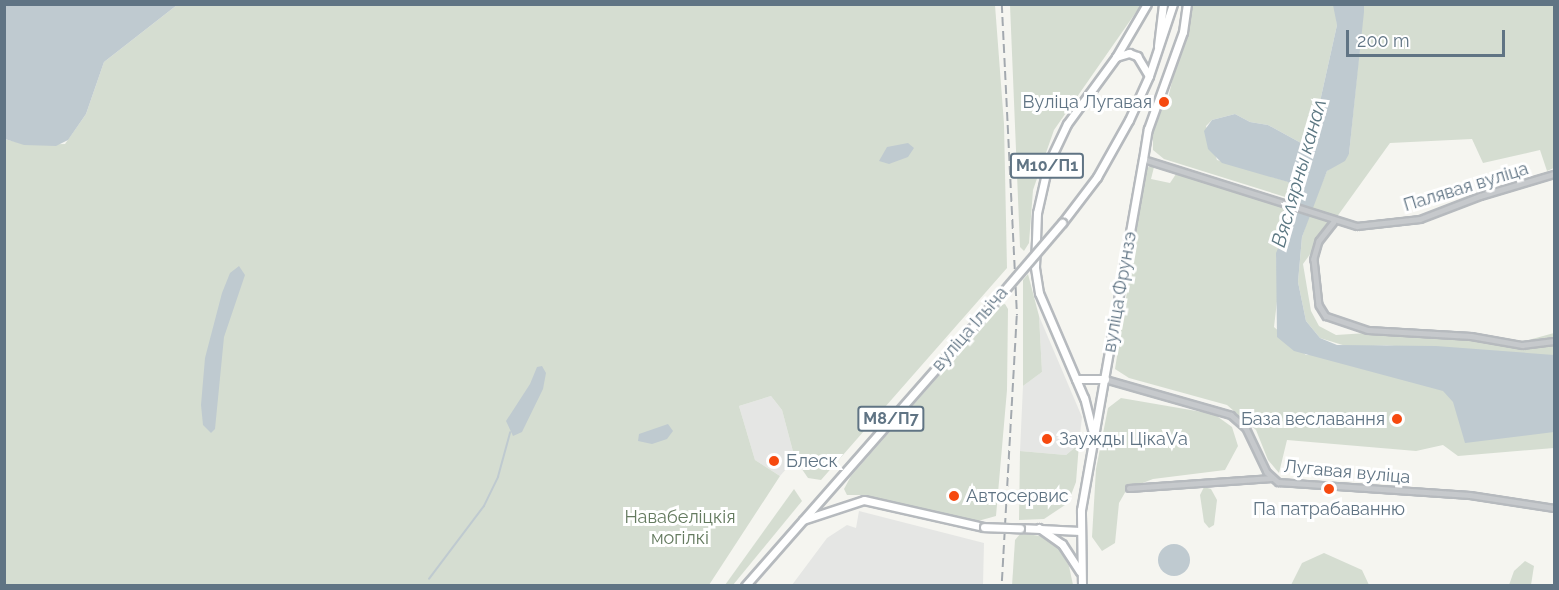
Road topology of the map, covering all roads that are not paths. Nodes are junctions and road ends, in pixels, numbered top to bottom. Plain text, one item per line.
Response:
1 (1147, 4) edge
2 (1163, 4) edge
3 (1173, 4) edge
4 (1187, 4) edge
5 (1158, 49) junction
6 (1116, 57) junction
7 (1149, 76) junction
8 (1143, 159) junction
9 (1554, 174) edge
10 (1334, 222) junction
11 (1554, 341) edge
12 (1076, 379) junction
13 (1105, 379) junction
14 (1094, 438) junction
15 (1272, 478) junction
16 (1129, 488) dead end
17 (1554, 508) edge
18 (801, 520) junction
19 (1039, 528) junction
20 (1080, 531) junction
21 (1082, 574) junction
22 (745, 585) edge
23 (1082, 585) edge

1 - 6 main road, М10/П1
2 - 5 main road, вуліца Ільіча / М8/П7
3 - 5 main road, вуліца Ільіча / М8/П7
4 - 8 main road, вуліца Фрунзэ / М10/П1
5 - 7 main road, вуліца Ільіча / М8/П7
6 - 7 main road
6 - 12 main road, М10/П1
7 - 18 main road, вуліца Ільіча / М8/П7, bridge
8 - 10 street, Палявая вуліца
8 - 13 main road, вуліца Фрунзэ / М10/П1
9 - 10 street, Палявая вуліца
10 - 11 street
12 - 13 main road
12 - 14 main road, М10/П1
13 - 14 main road, вуліца Фрунзэ / М10/П1
13 - 15 street, Лугавая вуліца
14 - 20 main road, вуліца Фрунзэ / М10/П1
15 - 16 street
15 - 17 street, Лугавая вуліца
18 - 19 main road, bridge
18 - 22 main road, вуліца Ільіча / М8/П7
19 - 20 main road
19 - 21 main road
20 - 21 main road, вуліца Фрунзэ / М10/П1
21 - 23 main road, вуліца Фрунзэ / М10/П1

